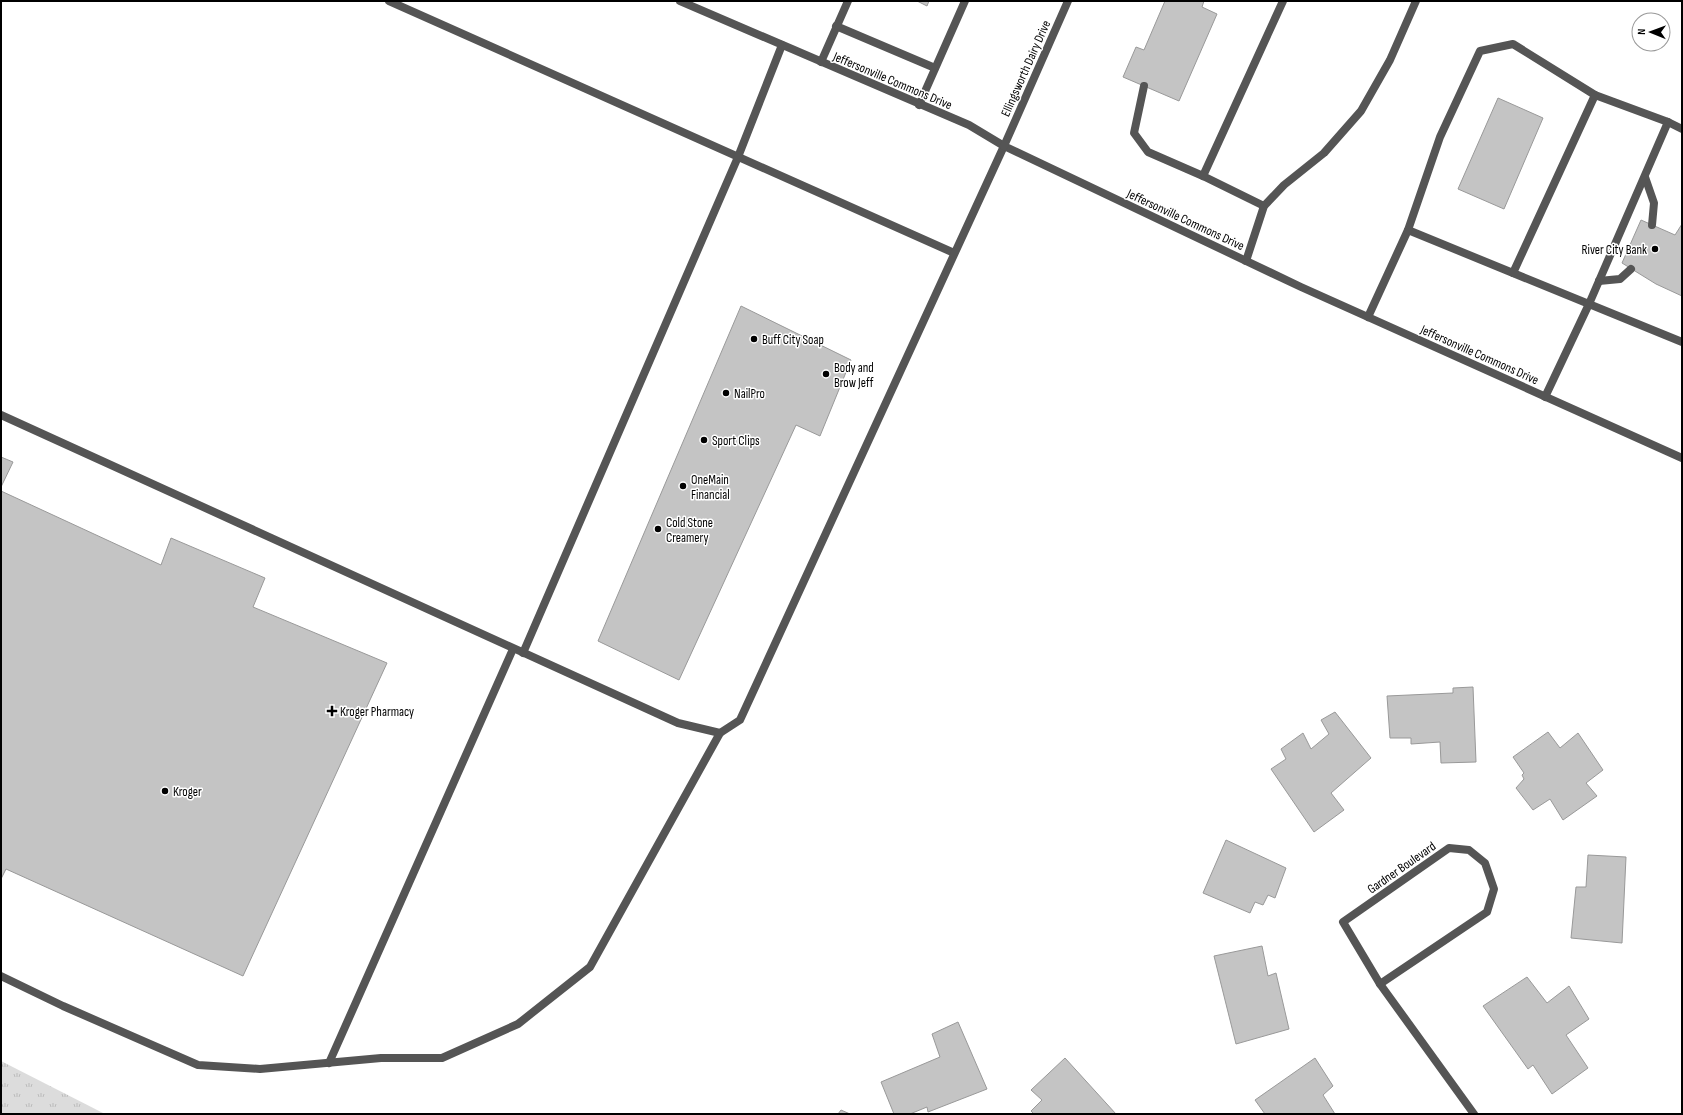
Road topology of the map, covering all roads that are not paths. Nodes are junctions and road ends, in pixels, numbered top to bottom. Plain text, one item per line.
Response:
1 (389, 1) edge
2 (848, 1) edge
3 (965, 1) edge
4 (1068, 1) edge
5 (1283, 1) edge
6 (1416, 1) edge
7 (683, 2) edge
8 (836, 26) junction
9 (782, 45) junction
10 (821, 62) junction
11 (936, 68) junction
12 (1144, 86) dead end
13 (1595, 95) junction
14 (919, 105) junction
15 (1668, 122) junction
16 (1682, 128) edge
17 (1004, 146) junction
18 (738, 157) junction
19 (1203, 176) junction
20 (1644, 177) junction
21 (1264, 206) junction
22 (1652, 225) dead end
23 (1408, 230) junction
24 (954, 253) junction
25 (1246, 261) junction
26 (1631, 268) dead end
27 (1513, 274) junction
28 (1599, 281) junction
29 (1589, 304) junction
30 (1368, 317) junction
31 (1682, 342) edge
32 (1545, 396) junction
33 (1, 415) edge
34 (1682, 458) edge
35 (514, 649) junction
36 (523, 652) junction
37 (720, 733) junction
38 (1, 976) edge
39 (1380, 984) junction
40 (329, 1063) junction
41 (1474, 1114) edge

1 - 18 street
2 - 8 street
3 - 11 street
4 - 17 street, Ellingsworth Dairy Drive
5 - 19 street
6 - 21 street
7 - 9 street, Jeffersonville Commons Drive
8 - 10 street
8 - 11 street
9 - 10 street, Jeffersonville Commons Drive
9 - 18 street
10 - 14 street, Jeffersonville Commons Drive
11 - 14 street
12 - 19 street
13 - 15 street
13 - 23 street
13 - 27 street
14 - 17 street, Jeffersonville Commons Drive
15 - 16 street
15 - 20 street
17 - 24 street, Ellingsworth Dairy Drive
17 - 25 street, Jeffersonville Commons Drive
18 - 24 street
18 - 36 street
19 - 21 street
20 - 22 street
20 - 28 street
21 - 25 street
23 - 27 street
23 - 30 street
24 - 37 street, Ellingsworth Dairy Drive
25 - 30 street, Jeffersonville Commons Drive
26 - 28 street
27 - 29 street
28 - 29 street
29 - 31 street
29 - 32 street
30 - 32 street, Jeffersonville Commons Drive
32 - 34 street, Jeffersonville Commons Drive
33 - 35 street
35 - 36 street
35 - 40 street
36 - 37 street
37 - 40 street
38 - 40 street
39 - 39 street, Gardner Boulevard
39 - 41 street, Gardner Boulevard

